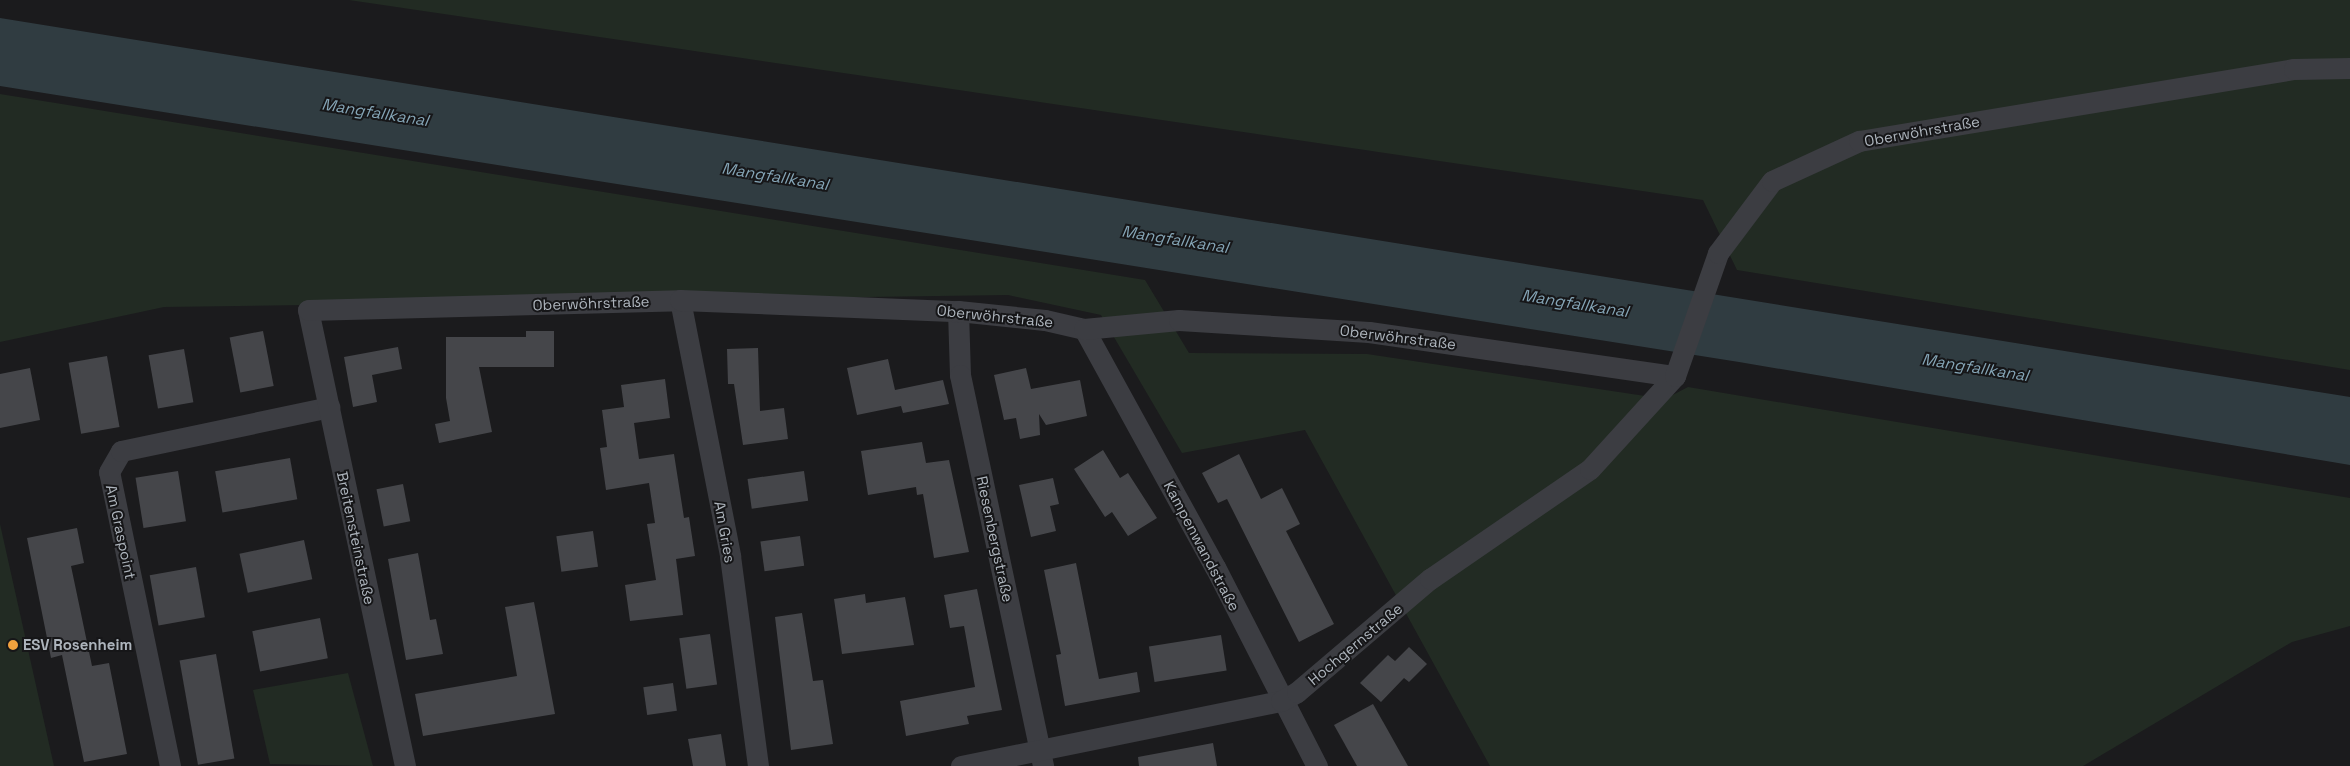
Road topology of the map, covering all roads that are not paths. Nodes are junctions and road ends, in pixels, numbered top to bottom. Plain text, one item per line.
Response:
1 (2350, 68) edge
2 (680, 300) junction
3 (308, 310) joint
4 (958, 311) junction
5 (1084, 329) junction
6 (1677, 371) junction
7 (329, 407) junction
8 (1281, 701) junction
9 (1041, 758) edge
10 (170, 766) edge
11 (405, 766) edge
12 (758, 766) edge
13 (961, 766) edge
14 (1317, 766) edge

1 - 6 street, Oberwöhrstraße
2 - 3 street, Oberwöhrstraße
2 - 4 street, Oberwöhrstraße
2 - 12 street, Am Gries
3 - 7 street, Breitensteinstraße
4 - 5 street, Oberwöhrstraße
4 - 9 street, Riesenbergstraße
5 - 6 street, Oberwöhrstraße
5 - 8 street, Kampenwandstraße
6 - 8 street, Hochgernstraße
7 - 10 street, Am Graspoint
7 - 11 street, Breitensteinstraße
8 - 9 street, Hochgernstraße
8 - 14 street, Kampenwandstraße
9 - 13 street, Hochgernstraße

